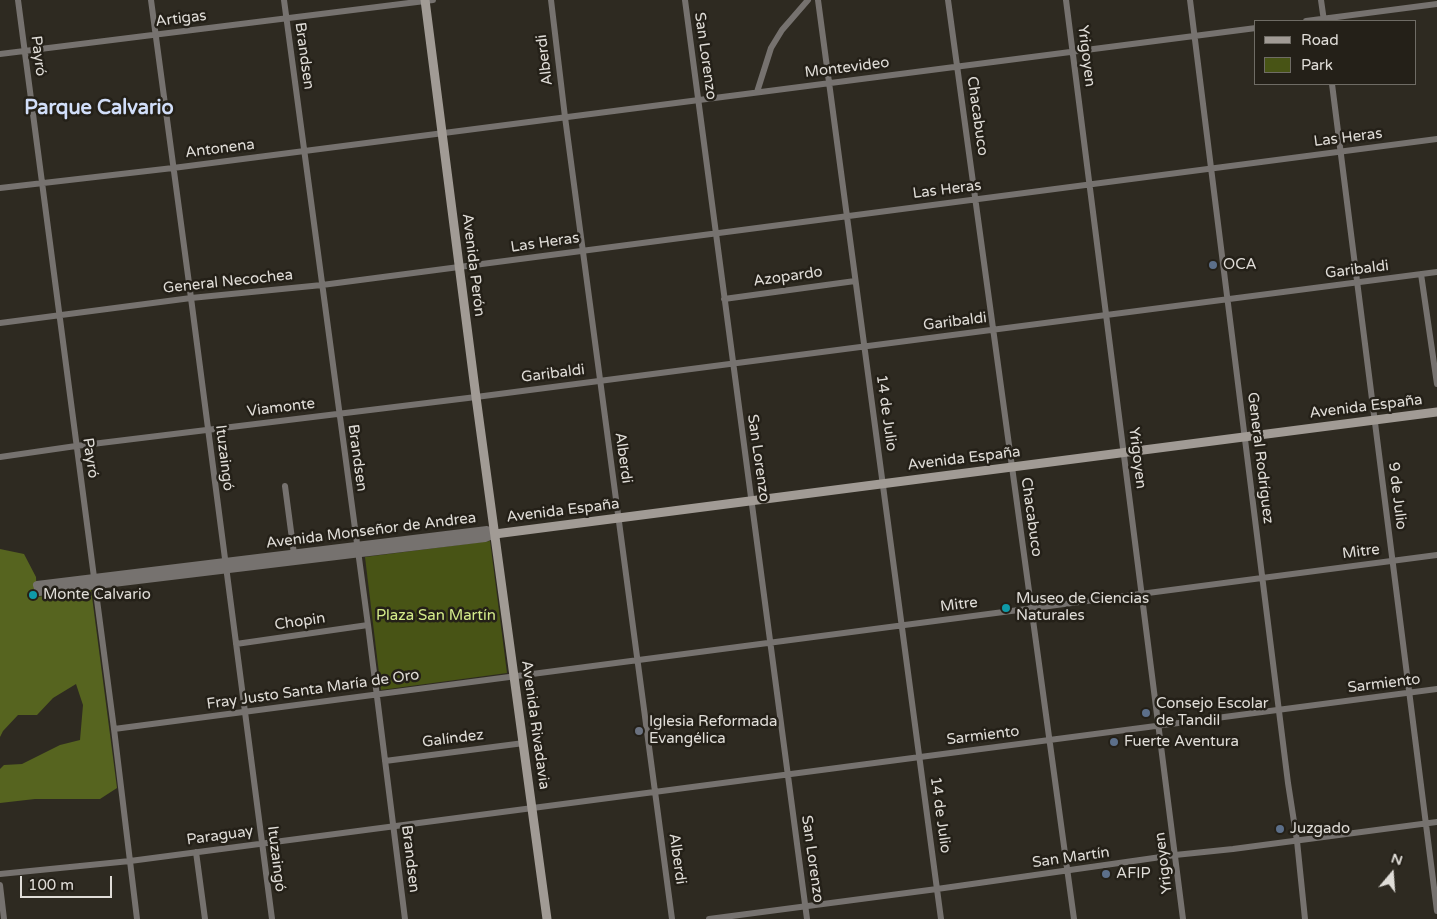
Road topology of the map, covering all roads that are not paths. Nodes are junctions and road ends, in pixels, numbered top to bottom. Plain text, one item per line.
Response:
1 (18, 0) edge
2 (151, 0) edge
3 (284, 0) edge
4 (428, 0) edge
5 (551, 0) edge
6 (685, 0) edge
7 (808, 0) edge
8 (818, 0) edge
9 (948, 0) edge
10 (1066, 0) edge
11 (1190, 0) edge
12 (1321, 0) edge
13 (1437, 4) edge
14 (286, 19) junction
15 (1324, 20) edge
16 (1254, 28) edge
17 (156, 34) junction
18 (1194, 36) junction
19 (25, 51) junction
20 (1073, 52) junction
21 (0, 54) edge
22 (957, 66) junction
23 (829, 83) junction
24 (1332, 85) edge
25 (757, 92) junction
26 (698, 100) junction
27 (565, 117) junction
28 (442, 133) junction
29 (1437, 139) edge
30 (305, 151) junction
31 (1340, 151) junction
32 (173, 168) junction
33 (1211, 168) junction
34 (41, 182) junction
35 (1090, 184) junction
36 (0, 188) edge
37 (975, 199) junction
38 (846, 216) junction
39 (716, 233) junction
40 (582, 250) junction
41 (460, 267) junction
42 (1437, 272) edge
43 (1421, 274) junction
44 (855, 280) junction
45 (1357, 282) junction
46 (322, 285) junction
47 (191, 298) junction
48 (724, 299) junction
49 (1227, 299) junction
50 (1107, 315) junction
51 (60, 316) junction
52 (0, 323) edge
53 (993, 330) junction
54 (864, 346) junction
55 (733, 364) junction
56 (600, 381) junction
57 (1437, 384) edge
58 (476, 397) junction
59 (1437, 412) edge
60 (339, 414) junction
61 (1374, 420) junction
62 (208, 430) junction
63 (1245, 437) junction
64 (76, 446) junction
65 (1123, 452) junction
66 (0, 457) edge
67 (1012, 467) junction
68 (882, 484) junction
69 (285, 486) dead end
70 (751, 501) junction
71 (618, 518) junction
72 (495, 534) junction
73 (358, 550) junction
74 (294, 554) junction
75 (1437, 555) edge
76 (1392, 560) junction
77 (225, 566) junction
78 (1262, 578) junction
79 (94, 582) junction
80 (1142, 593) junction
81 (1031, 608) junction
82 (368, 625) junction
83 (901, 625) junction
84 (770, 642) junction
85 (236, 644) junction
86 (637, 660) junction
87 (515, 676) junction
88 (1437, 690) edge
89 (1409, 693) junction
90 (377, 695) junction
91 (1279, 710) junction
92 (245, 712) junction
93 (1159, 726) junction
94 (114, 729) junction
95 (1049, 740) junction
96 (524, 743) junction
97 (919, 757) junction
98 (385, 760) junction
99 (788, 774) junction
100 (655, 792) junction
101 (532, 808) junction
102 (1437, 822) edge
103 (1426, 824) junction
104 (393, 826) junction
105 (1297, 841) junction
106 (262, 843) junction
107 (196, 852) junction
108 (1175, 855) junction
109 (130, 861) junction
110 (1068, 871) junction
111 (0, 874) edge
112 (0, 885) edge
113 (937, 889) junction
114 (806, 906) junction
115 (1437, 911) edge
116 (4, 919) edge
117 (137, 919) edge
118 (205, 919) edge
119 (272, 919) edge
120 (405, 919) edge
121 (547, 919) edge
122 (672, 919) edge
123 (709, 919) edge
124 (807, 919) edge
125 (941, 919) edge
126 (1074, 919) edge
127 (1183, 919) edge
128 (1305, 919) edge

1 - 19 street, Payró
2 - 17 street, Ituzaingó
3 - 14 street, Brandsen
4 - 14 street, Artigas
4 - 28 main road, Avenida Perón
5 - 27 street, Alberdi
6 - 26 street, San Lorenzo
7 - 25 street
8 - 23 street, 14 de Julio
9 - 22 street, Chacabuco
10 - 20 street, Yrigoyen
11 - 18 street, General Rodríguez
12 - 15 street
13 - 15 street
14 - 17 street, Artigas
14 - 30 street, Brandsen
16 - 18 street, Montevideo
17 - 19 street, Artigas
17 - 32 street, Ituzaingó
18 - 20 street, Montevideo
18 - 33 street, General Rodríguez
19 - 21 street, Artigas
19 - 34 street, Payró
20 - 22 street, Montevideo
20 - 35 street, Yrigoyen
22 - 23 street, Montevideo
22 - 37 street, Chacabuco
23 - 25 street, Montevideo
23 - 38 street, 14 de Julio
24 - 31 street, 9 de Julio
25 - 26 street, Montevideo
26 - 27 street, Montevideo
26 - 39 street, San Lorenzo
27 - 28 street, Montevideo
27 - 40 street, Alberdi
28 - 30 street, Antonena
28 - 41 main road, Avenida Perón
29 - 31 street, Las Heras
30 - 32 street, Antonena
30 - 46 street, Brandsen
31 - 33 street, Las Heras
31 - 45 street, 9 de Julio
32 - 34 street, Antonena
32 - 47 street, Ituzaingó
33 - 35 street, Las Heras
33 - 49 street, General Rodríguez
34 - 36 street, Antonena
34 - 51 street, Payró
35 - 37 street, Las Heras
35 - 50 street, Yrigoyen
37 - 38 street, Las Heras
37 - 53 street, Chacabuco
38 - 39 street, Las Heras
38 - 44 street, 14 de Julio
39 - 40 street, Las Heras
39 - 48 street, San Lorenzo
40 - 41 street, Las Heras
40 - 56 street, Alberdi
41 - 46 street, General Necochea
41 - 58 main road, Avenida Perón
42 - 43 street, Garibaldi
43 - 45 street, Garibaldi
43 - 57 street
44 - 48 street, Azopardo
44 - 54 street, 14 de Julio
45 - 49 street, Garibaldi
45 - 61 street, 9 de Julio
46 - 47 street, General Necochea
46 - 60 street, Brandsen
47 - 51 street, General Necochea
47 - 62 street, Ituzaingó
48 - 55 street, San Lorenzo
49 - 50 street, Garibaldi
49 - 63 street, General Rodríguez
50 - 53 street, Garibaldi
50 - 65 street, Yrigoyen
51 - 52 street, General Necochea
51 - 64 street, Payró
53 - 54 street, Garibaldi
53 - 67 street, Chacabuco
54 - 55 street, Garibaldi
54 - 68 street, 14 de Julio
55 - 56 street, Garibaldi
55 - 70 street, San Lorenzo
56 - 58 street, Garibaldi
56 - 71 street, Alberdi
58 - 60 street, Viamonte
58 - 72 main road, Avenida Perón
59 - 61 main road, Avenida España
60 - 62 street, Viamonte
60 - 73 street, Brandsen
61 - 63 main road, Avenida España
61 - 76 street, 9 de Julio
62 - 64 street, Viamonte
62 - 77 street, Ituzaingó
63 - 65 main road, Avenida España
63 - 78 street, General Rodríguez
64 - 66 street, Viamonte
64 - 79 street, Payró
65 - 67 main road, Avenida España
65 - 80 street, Yrigoyen
67 - 68 main road, Avenida España
67 - 81 street, Chacabuco
68 - 70 main road, Avenida España
68 - 83 street, 14 de Julio
69 - 74 street
70 - 71 main road, Avenida España
70 - 84 street, San Lorenzo
71 - 72 main road, Avenida España
71 - 86 street, Alberdi
72 - 73 street, Avenida Monseñor de Andrea
72 - 87 main road, Avenida Rivadavia
73 - 74 street, Avenida Monseñor de Andrea
73 - 77 street, Avenida Monseñor de Andrea
73 - 82 street, Brandsen
74 - 77 street, Avenida Monseñor de Andrea
75 - 76 street, Mitre
76 - 78 street, Mitre
76 - 89 street, 9 de Julio
77 - 79 street, Avenida Monseñor de Andrea
77 - 85 street, Ituzaingó
78 - 80 street, Mitre
78 - 91 street, General Rodríguez
79 - 79 street, Avenida Monseñor de Andrea
79 - 94 street, Payró
80 - 81 street, Mitre
80 - 93 street, Yrigoyen
81 - 83 street, Mitre
81 - 95 street, Chacabuco
82 - 85 street, Chopin
82 - 90 street, Brandsen
83 - 84 street, Mitre
83 - 97 street, 14 de Julio
84 - 86 street, Mitre
84 - 99 street, San Lorenzo
85 - 92 street, Ituzaingó
86 - 87 street, Mitre
86 - 100 street, Alberdi
87 - 90 street, Fray Justo Santa María de Oro
87 - 96 main road, Avenida Rivadavia
88 - 89 street, Sarmiento
89 - 91 street, Sarmiento
89 - 103 street, 9 de Julio
90 - 92 street, Fray Justo Santa María de Oro
90 - 98 street, Brandsen
91 - 93 street, Sarmiento
91 - 105 street, General Rodríguez
92 - 94 street, Fray Justo Santa María de Oro
92 - 106 street, Ituzaingó
93 - 95 street, Sarmiento
93 - 108 street, Yrigoyen
94 - 109 street, Payró
95 - 97 street, Sarmiento
95 - 110 street, Chacabuco
96 - 98 street, Galíndez
96 - 101 main road, Avenida Rivadavia
97 - 99 street, Sarmiento
97 - 113 street, 14 de Julio
98 - 104 street, Brandsen
99 - 100 street, Sarmiento
99 - 114 street, San Lorenzo
100 - 101 street, Sarmiento
100 - 122 street, Alberdi
101 - 104 street, Paraguay
101 - 121 main road, Avenida Rivadavia
102 - 103 street, San Martín
103 - 105 street, San Martín
103 - 115 street, 9 de Julio
104 - 106 street, Paraguay
104 - 120 street, Brandsen
105 - 108 street, San Martín
105 - 128 street, General Rodríguez
106 - 107 street, Paraguay
106 - 119 street, Ituzaingó
107 - 109 street, Paraguay
107 - 118 street
108 - 110 street, San Martín
108 - 127 street, Yrigoyen
109 - 111 street, Paraguay
109 - 117 street, Payró
110 - 113 street, San Martín
110 - 126 street, Chacabuco
112 - 116 street
113 - 114 street, San Martín
113 - 125 street, 14 de Julio
114 - 123 street, San Martín
114 - 124 street, San Lorenzo

